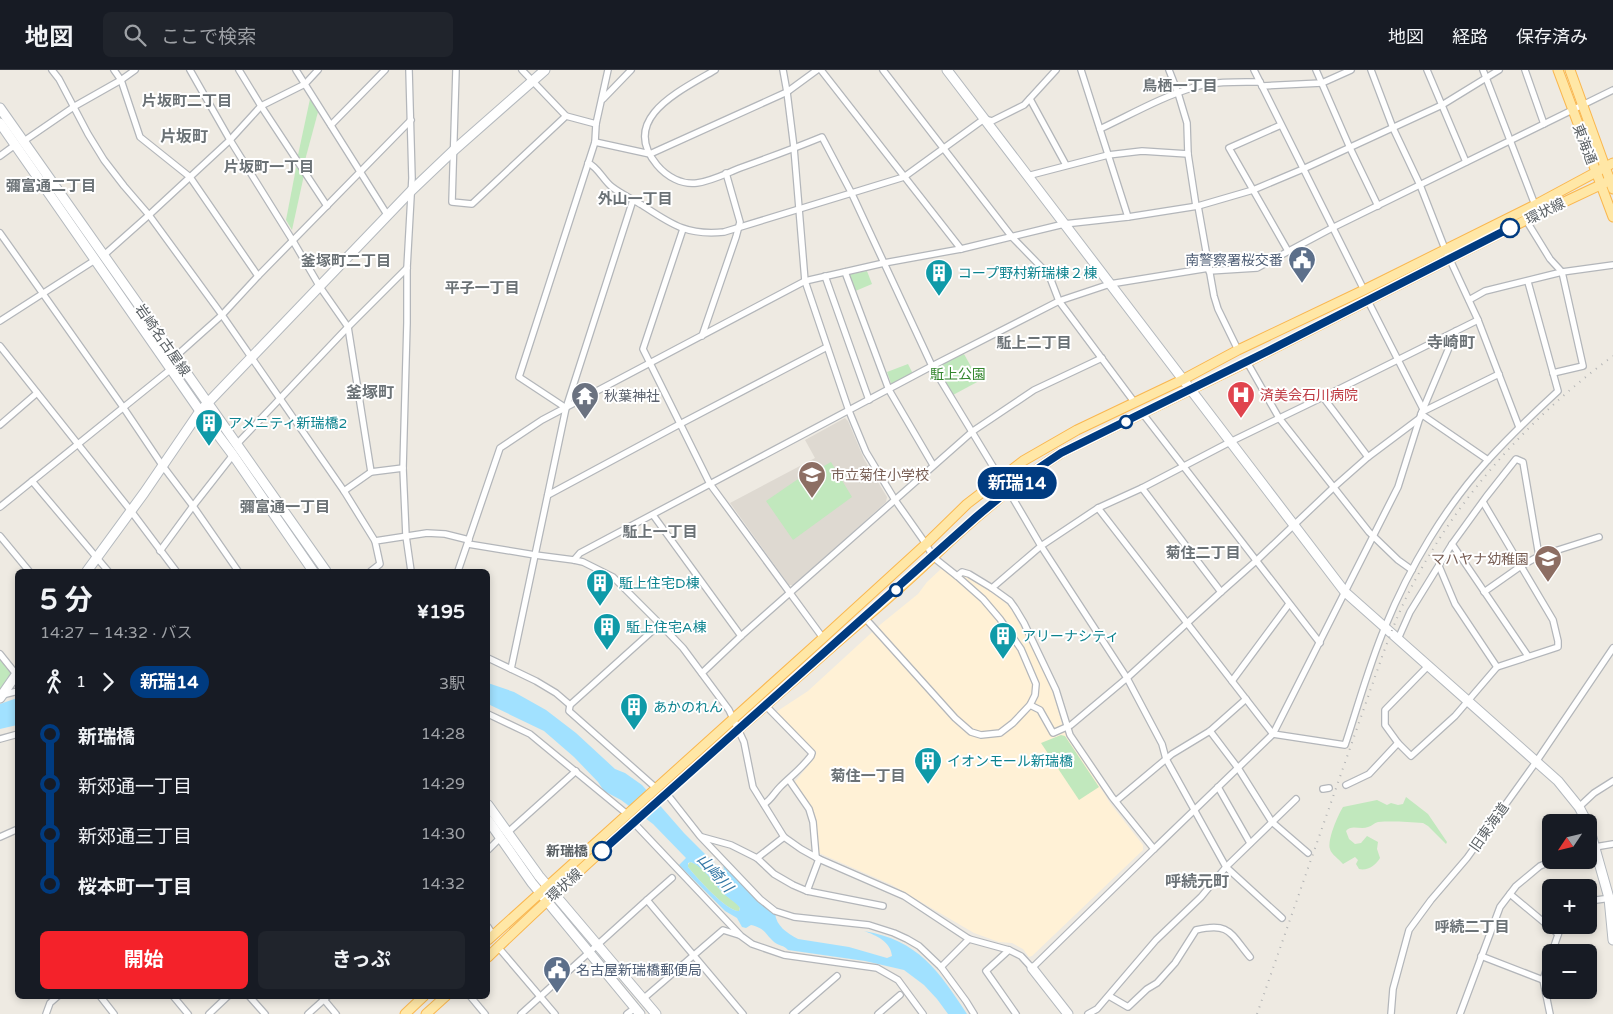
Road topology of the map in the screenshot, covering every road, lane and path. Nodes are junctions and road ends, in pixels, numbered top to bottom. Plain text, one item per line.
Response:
1 (52, 70) edge
2 (114, 70) edge
3 (135, 70) edge
4 (190, 70) edge
5 (239, 70) edge
6 (296, 70) edge
7 (318, 70) edge
8 (385, 70) edge
9 (409, 70) edge
10 (456, 70) edge
11 (522, 70) edge
12 (545, 70) edge
13 (608, 70) edge
14 (631, 70) edge
15 (715, 70) edge
16 (783, 70) edge
17 (819, 70) edge
18 (883, 70) edge
19 (947, 70) edge
20 (1056, 70) edge
21 (1082, 70) edge
22 (1169, 70) edge
23 (1254, 70) edge
24 (1316, 70) edge
25 (1351, 70) edge
26 (1371, 70) edge
27 (1428, 70) edge
28 (1483, 70) edge
29 (1499, 70) edge
30 (1525, 70) edge
31 (1558, 70) edge
32 (1570, 70) edge
33 (1486, 78) junction
34 (121, 80) junction
35 (533, 81) junction
36 (1322, 83) junction
37 (305, 84) junction
38 (1261, 84) junction
39 (1613, 90) edge
40 (788, 92) junction
41 (1178, 93) junction
42 (603, 99) junction
43 (1030, 99) junction
44 (1442, 105) junction
45 (75, 106) junction
46 (261, 106) junction
47 (1582, 106) junction
48 (0, 108) edge
49 (1573, 110) junction
50 (566, 116) junction
51 (984, 119) junction
52 (411, 120) junction
53 (0, 123) edge
54 (596, 124) junction
55 (1544, 124) junction
56 (331, 125) junction
57 (1281, 125) junction
58 (1393, 128) junction
59 (1100, 129) junction
60 (230, 140) junction
61 (1510, 140) junction
62 (595, 142) junction
63 (20, 143) junction
64 (794, 148) junction
65 (943, 148) junction
66 (1350, 148) junction
67 (453, 151) junction
68 (650, 154) junction
69 (1108, 154) junction
70 (1188, 154) junction
71 (0, 156) edge
72 (1466, 162) junction
73 (588, 163) junction
74 (1066, 165) junction
75 (1604, 167) edge
76 (1303, 169) junction
77 (360, 172) junction
78 (726, 174) junction
79 (1027, 176) junction
80 (190, 177) junction
81 (904, 177) junction
82 (1612, 183) edge
83 (1601, 184) junction
84 (1420, 185) junction
85 (1253, 190) junction
86 (411, 191) junction
87 (851, 192) junction
88 (633, 200) junction
89 (1535, 205) junction
90 (326, 206) junction
91 (1197, 206) junction
92 (1378, 206) junction
93 (799, 209) junction
94 (149, 216) junction
95 (388, 216) junction
96 (1128, 217) junction
97 (1613, 217) edge
98 (1526, 220) junction
99 (1064, 224) junction
100 (739, 227) junction
101 (1332, 228) junction
102 (682, 229) junction
103 (0, 233) edge
104 (1012, 237) junction
105 (293, 241) junction
106 (1445, 248) junction
107 (961, 249) junction
108 (1288, 252) junction
109 (104, 255) junction
110 (1450, 259) junction
111 (95, 260) junction
112 (884, 263) junction
113 (1613, 265) edge
114 (407, 268) junction
115 (1209, 269) junction
116 (845, 272) junction
117 (1562, 272) junction
118 (258, 276) junction
119 (825, 276) junction
120 (805, 281) junction
121 (1528, 282) junction
122 (1110, 284) junction
123 (320, 287) junction
124 (1364, 290) junction
125 (43, 293) junction
126 (1469, 300) junction
127 (1059, 301) junction
128 (1368, 301) junction
129 (222, 316) junction
130 (1478, 320) junction
131 (0, 321) edge
132 (348, 327) junction
133 (1456, 331) junction
134 (702, 336) junction
135 (0, 346) edge
136 (827, 347) junction
137 (1238, 350) junction
138 (175, 357) junction
139 (1102, 358) junction
140 (252, 359) junction
141 (1397, 359) junction
142 (1246, 362) junction
143 (650, 363) junction
144 (932, 366) junction
145 (171, 368) junction
146 (1553, 373) junction
147 (1499, 374) junction
148 (1182, 380) junction
149 (1190, 389) junction
150 (889, 390) junction
151 (37, 393) junction
152 (1323, 397) junction
153 (279, 399) junction
154 (868, 400) junction
155 (1135, 403) junction
156 (208, 404) junction
157 (123, 407) junction
158 (566, 408) junction
159 (200, 411) junction
160 (849, 411) junction
161 (1421, 413) junction
162 (1143, 414) junction
163 (1278, 418) junction
164 (680, 424) junction
165 (0, 425) edge
166 (1520, 428) junction
167 (973, 432) junction
168 (1230, 442) junction
169 (77, 445) junction
170 (236, 445) junction
171 (233, 455) junction
172 (1368, 457) junction
173 (1488, 460) junction
174 (162, 465) junction
175 (933, 466) junction
176 (1183, 466) junction
177 (403, 468) junction
178 (371, 472) junction
179 (1000, 478) junction
180 (32, 481) junction
181 (710, 484) junction
182 (1334, 486) junction
183 (1142, 488) junction
184 (1008, 490) junction
185 (344, 491) junction
186 (548, 495) junction
187 (895, 500) junction
188 (1483, 502) junction
189 (193, 506) junction
190 (0, 507) edge
191 (1098, 508) junction
192 (131, 511) junction
193 (653, 515) junction
194 (1293, 524) junction
195 (0, 536) edge
196 (406, 536) junction
197 (1373, 536) junction
198 (1599, 537) dead end
199 (375, 541) junction
200 (468, 542) junction
201 (926, 544) junction
202 (1452, 544) junction
203 (1041, 546) junction
204 (160, 551) junction
205 (535, 555) junction
206 (1539, 556) junction
207 (932, 557) junction
208 (96, 558) junction
209 (574, 560) junction
210 (1256, 561) junction
211 (1439, 566) junction
212 (1521, 566) junction
213 (27, 569) edge
214 (88, 569) edge
215 (106, 569) edge
216 (174, 569) edge
217 (237, 569) edge
218 (313, 569) edge
219 (325, 569) edge
220 (374, 569) edge
221 (411, 569) edge
222 (459, 569) edge
223 (1412, 570) junction
224 (957, 576) junction
225 (992, 588) junction
226 (790, 592) junction
227 (1221, 592) junction
228 (1345, 592) junction
229 (1484, 592) junction
230 (1289, 604) junction
231 (865, 618) junction
232 (1186, 623) junction
233 (660, 624) junction
234 (1385, 628) junction
235 (741, 636) junction
236 (823, 638) junction
237 (1398, 639) junction
238 (1320, 643) junction
239 (1613, 648) edge
240 (0, 654) edge
241 (1528, 656) junction
242 (490, 659) edge
243 (1428, 666) junction
244 (1497, 667) junction
245 (511, 669) junction
246 (15, 671) edge
247 (702, 672) junction
248 (15, 676) edge
249 (1127, 678) junction
250 (1232, 681) junction
251 (15, 693) edge
252 (1, 696) edge
253 (1246, 699) junction
254 (1468, 702) junction
255 (570, 705) junction
256 (1030, 705) junction
257 (766, 706) junction
258 (490, 715) edge
259 (733, 719) junction
260 (1067, 728) junction
261 (738, 731) junction
262 (1210, 731) junction
263 (1273, 734) junction
264 (15, 735) edge
265 (0, 739) edge
266 (1398, 743) junction
267 (1166, 759) junction
268 (1536, 762) junction
269 (1238, 768) junction
270 (576, 771) junction
271 (789, 780) junction
272 (1613, 781) edge
273 (1346, 785) dead end
274 (1218, 787) junction
275 (656, 788) junction
276 (664, 796) junction
277 (1296, 799) dead end
278 (1116, 801) junction
279 (764, 804) junction
280 (1580, 807) junction
281 (490, 808) edge
282 (1194, 810) junction
283 (628, 813) junction
284 (1583, 814) edge
285 (490, 822) edge
286 (635, 822) junction
287 (1272, 822) junction
288 (15, 830) edge
289 (504, 836) junction
290 (700, 836) junction
291 (0, 837) edge
292 (784, 837) junction
293 (1250, 843) junction
294 (1613, 844) edge
295 (1598, 846) edge
296 (490, 848) edge
297 (1154, 849) junction
298 (1308, 853) dead end
299 (757, 858) junction
300 (818, 858) junction
301 (1598, 863) edge
302 (1542, 865) edge
303 (1226, 868) junction
304 (672, 878) dead end
305 (547, 886) junction
306 (807, 891) junction
307 (540, 893) junction
308 (554, 894) junction
309 (1510, 894) junction
310 (1611, 898) edge
311 (647, 900) junction
312 (1597, 900) edge
313 (547, 901) junction
314 (883, 906) dead end
315 (1282, 918) dead end
316 (1542, 921) edge
317 (1558, 934) edge
318 (741, 936) junction
319 (490, 938) edge
320 (969, 938) junction
321 (1613, 940) edge
322 (596, 944) junction
323 (1555, 944) edge
324 (498, 947) junction
325 (1009, 950) junction
326 (589, 953) junction
327 (490, 955) edge
328 (693, 956) junction
329 (1481, 956) junction
330 (1250, 957) dead end
331 (941, 967) junction
332 (1032, 968) junction
333 (837, 976) dead end
334 (1542, 980) edge
335 (900, 995) dead end
336 (540, 996) junction
337 (1109, 996) junction
338 (55, 999) edge
339 (102, 999) edge
340 (176, 999) edge
341 (225, 999) edge
342 (252, 999) edge
343 (322, 999) edge
344 (325, 999) edge
345 (421, 999) edge
346 (443, 999) edge
347 (472, 999) edge
348 (643, 999) junction
349 (1547, 999) edge
350 (634, 1012) edge
351 (46, 1014) edge
352 (114, 1014) edge
353 (188, 1014) edge
354 (209, 1014) edge
355 (265, 1014) edge
356 (308, 1014) edge
357 (336, 1014) edge
358 (404, 1014) edge
359 (426, 1014) edge
360 (485, 1014) edge
361 (520, 1014) edge
362 (555, 1014) edge
363 (656, 1014) edge
364 (743, 1014) edge
365 (793, 1014) edge
366 (878, 1014) edge
367 (923, 1014) edge
368 (974, 1014) edge
369 (1016, 1014) edge
370 (1068, 1014) edge
371 (1088, 1014) edge
372 (1391, 1014) edge
373 (1460, 1014) edge
374 (1550, 1014) edge

1 - 45 street
2 - 34 street
3 - 34 street
4 - 60 street
5 - 46 street
6 - 37 street
7 - 37 street
8 - 56 street
9 - 52 street
10 - 67 street
11 - 35 street
12 - 35 street
13 - 42 street
14 - 42 street
15 - 68 street
16 - 40 street
17 - 40 street
17 - 81 street
18 - 65 street
19 - 51 street
20 - 43 street
21 - 59 street
22 - 41 street
23 - 38 street
24 - 36 street
25 - 36 street
26 - 58 street
27 - 44 street
28 - 33 street
29 - 33 street
30 - 55 street
31 - 49 main road, 東海通
32 - 47 main road, 東海通
33 - 44 street
33 - 61 street
34 - 45 street
34 - 80 street
35 - 50 street
35 - 67 street
36 - 38 street
36 - 66 street
37 - 46 street
37 - 56 street
38 - 41 street
38 - 57 street
39 - 47 street
40 - 64 street
40 - 68 street
41 - 59 street
41 - 70 street
42 - 54 street
43 - 51 street
43 - 74 street
44 - 58 street
44 - 72 street
45 - 63 street
45 - 94 street
46 - 60 street
46 - 90 street
47 - 49 street
47 - 75 main road, 東海通
48 - 63 street, 岩崎名古屋線
49 - 55 street
49 - 75 main road, 東海通
50 - 54 street
50 - 67 street
51 - 65 street
51 - 79 street
52 - 77 street
52 - 86 street
53 - 63 street, 岩崎名古屋線
54 - 62 street
55 - 61 street
56 - 77 street
57 - 76 street
57 - 85 street
58 - 66 street
58 - 84 street
59 - 69 street
60 - 80 street
60 - 105 street
61 - 72 street
61 - 89 street
62 - 68 street
62 - 73 street
63 - 71 street
63 - 109 street, 岩崎名古屋線
63 - 111 street, 岩崎名古屋線
64 - 78 street
64 - 87 street
64 - 93 street
65 - 81 street
65 - 104 street
66 - 76 street
66 - 92 street
67 - 86 street
68 - 78 street
69 - 70 street
69 - 74 street
69 - 96 street
70 - 91 street
72 - 84 street
73 - 88 street
73 - 158 street
74 - 79 street
75 - 82 main road, 東海通
75 - 83 main road, 東海通
75 - 89 main road, 環状線
76 - 85 street
76 - 101 street
77 - 90 street
77 - 95 street
78 - 100 street
79 - 99 street
80 - 94 street
80 - 118 street
81 - 87 street
81 - 107 street
82 - 83 main road, 環状線
83 - 97 main road, 東海通
83 - 98 main road, 環状線
84 - 92 street
84 - 106 street
85 - 91 street
85 - 108 street
86 - 95 street
86 - 114 street
87 - 93 street
87 - 112 street
88 - 102 street
88 - 158 street
89 - 106 main road, 環状線
90 - 105 street
91 - 96 street
91 - 115 street
92 - 101 street
93 - 100 street
93 - 120 street
94 - 109 street
94 - 129 street
95 - 123 street
96 - 99 street
98 - 110 main road, 環状線
98 - 117 street
99 - 104 street
99 - 122 street
100 - 102 street
100 - 134 street
101 - 108 street
101 - 124 street
102 - 143 street
103 - 125 street
104 - 107 street
104 - 127 street
105 - 118 street
105 - 123 street
106 - 110 street
106 - 124 main road, 環状線
107 - 112 street
108 - 115 street
109 - 138 street, 岩崎名古屋線
110 - 126 street
110 - 128 main road, 環状線
111 - 125 street
111 - 145 street, 岩崎名古屋線
112 - 116 street
112 - 144 street
113 - 117 street
114 - 132 street
114 - 177 street
115 - 122 street
115 - 137 street
116 - 119 street
116 - 150 street
117 - 121 street
117 - 146 street
118 - 129 street
119 - 120 street
119 - 154 street
120 - 134 street
120 - 136 street
121 - 126 street
121 - 146 street
122 - 127 street
122 - 148 street
123 - 132 street
123 - 140 street
124 - 137 main road, 環状線
125 - 131 street
125 - 157 street
126 - 130 street
127 - 139 street
127 - 144 street
128 - 141 street
128 - 142 main road, 環状線
129 - 138 street
129 - 140 street
130 - 133 street
130 - 147 street
132 - 153 street
132 - 178 street
133 - 141 street
133 - 161 street
134 - 143 street
135 - 151 street
136 - 160 street
136 - 164 street
137 - 148 main road, 環状線
138 - 156 street, 岩崎名古屋線
139 - 155 street
139 - 167 street
140 - 153 street
140 - 156 street
141 - 152 street
141 - 161 street
142 - 149 main road, 環状線
142 - 163 street
143 - 158 street
143 - 164 street
144 - 150 street
144 - 167 street
145 - 157 street
145 - 159 street, 岩崎名古屋線
146 - 166 street
147 - 161 street
147 - 166 street
148 - 149 street
148 - 155 main road, 環状線
149 - 162 main road, 環状線
149 - 168 street
150 - 154 street
150 - 175 street
151 - 165 street
151 - 169 street
152 - 163 street
152 - 172 street
153 - 170 street
153 - 185 street
154 - 160 street
155 - 179 main road, 環状線
156 - 159 street
156 - 170 street, 岩崎名古屋線
157 - 169 street
157 - 174 street
158 - 186 street
158 - 200 street
159 - 171 street, 岩崎名古屋線
159 - 174 street
160 - 181 street
160 - 187 street
161 - 172 street
161 - 173 street
161 - 197 street
162 - 176 street
162 - 184 main road, 環状線
163 - 168 street
163 - 182 street
164 - 181 street
164 - 186 street
166 - 173 street
167 - 175 street
167 - 179 street
168 - 176 street
168 - 194 street
169 - 180 street
169 - 192 street
170 - 219 street, 岩崎名古屋線
171 - 189 street
171 - 218 street, 岩崎名古屋線
172 - 182 street
173 - 223 street
174 - 189 street
174 - 192 street
175 - 187 street
176 - 183 street
176 - 210 street
177 - 178 street
177 - 196 street
178 - 185 street
179 - 201 main road, 環状線
180 - 190 street
180 - 208 street
181 - 193 street
181 - 226 street
182 - 194 street
182 - 197 street
183 - 191 street
183 - 227 street
184 - 203 street
184 - 207 main road, 環状線
185 - 199 street
186 - 205 street
187 - 201 street
187 - 226 street
188 - 202 street
188 - 206 street
188 - 212 street
189 - 204 street
189 - 217 street
191 - 203 street
191 - 232 street
192 - 204 street
192 - 208 street
193 - 209 street
193 - 235 street
194 - 210 street
194 - 228 street
195 - 213 street
196 - 199 street
196 - 200 street
196 - 221 street
197 - 223 street
197 - 228 street
198 - 206 street
199 - 220 street
200 - 205 street
200 - 222 street
201 - 207 street
201 - 236 main road, 環状線
202 - 211 street
202 - 229 street
203 - 225 street
203 - 249 street
204 - 216 street
205 - 209 street
205 - 245 street
206 - 212 street
207 - 224 street
207 - 231 main road, 環状線
208 - 214 street
208 - 215 street
209 - 233 street
210 - 227 street
210 - 230 street
211 - 237 street
211 - 244 street
212 - 229 street
212 - 241 street
223 - 234 street
224 - 225 street
224 - 256 street
225 - 260 street
226 - 235 street
226 - 236 street
227 - 232 street
228 - 234 street
228 - 238 street
229 - 241 street
230 - 238 street
230 - 250 street
231 - 256 street
231 - 257 main road, 環状線
232 - 249 street
232 - 250 street
233 - 247 street
233 - 255 street
234 - 237 street
234 - 263 street
235 - 247 street
236 - 259 main road, 環状線
237 - 243 street
238 - 263 street
239 - 268 street, 旧東海道
240 - 246 street
241 - 244 street
242 - 245 street
243 - 254 street
243 - 266 street
244 - 254 street
245 - 255 street
247 - 259 street
248 - 252 street
249 - 260 street
249 - 267 street
250 - 253 street
251 - 252 street
253 - 262 street
253 - 263 street
254 - 266 street
254 - 268 street
255 - 275 street
256 - 260 street
257 - 261 main road, 環状線
257 - 271 street
258 - 270 street
259 - 261 street
259 - 275 main road, 環状線
260 - 278 street
261 - 276 main road, 環状線
261 - 279 street
262 - 267 street
262 - 269 street
263 - 269 street
264 - 265 street
266 - 273 street
267 - 278 street
267 - 282 street
268 - 280 street
268 - 372 street, 旧東海道
269 - 274 street
269 - 287 street
270 - 283 street
270 - 289 street
271 - 279 street
271 - 300 street
272 - 280 street
274 - 282 street
274 - 293 street
275 - 283 main road, 環状線
276 - 286 main road, 環状線
276 - 290 street
277 - 287 street
278 - 297 street
279 - 292 street
280 - 284 street
281 - 289 street
282 - 297 street
282 - 303 street
283 - 305 main road, 環状線
285 - 289 street
286 - 308 main road, 環状線
286 - 318 street
287 - 293 street
287 - 298 street
288 - 291 street
289 - 296 street
289 - 305 street
289 - 307 street
290 - 299 street
290 - 331 street
292 - 299 street
292 - 300 street
293 - 303 street
294 - 295 street
297 - 332 street
299 - 306 street
300 - 306 street
300 - 320 street
301 - 310 street
302 - 309 street
303 - 315 street
303 - 337 street
304 - 311 street
305 - 307 main road, 環状線
305 - 308 street
306 - 314 street
307 - 313 street
307 - 319 main road, 環状線
308 - 313 main road, 環状線
308 - 322 street
309 - 316 street
309 - 329 street
310 - 312 street
310 - 321 street
311 - 322 street
311 - 328 street
313 - 324 main road, 環状線
313 - 326 street
317 - 323 street
318 - 328 street
318 - 367 street
320 - 325 street
320 - 331 street
322 - 326 street
322 - 348 street
324 - 327 main road, 環状線
324 - 336 street
325 - 332 street
325 - 369 street
326 - 336 street
326 - 350 street
328 - 348 street
328 - 364 street
329 - 334 street
329 - 373 street
330 - 337 street
331 - 368 street
332 - 370 street
333 - 365 street
335 - 366 street
336 - 361 street
336 - 362 street
337 - 371 street
338 - 351 street
339 - 352 street
340 - 353 street
341 - 354 street
342 - 355 street
343 - 356 street
344 - 357 street
345 - 358 main road
346 - 359 main road
347 - 360 street
348 - 363 street
349 - 374 street

